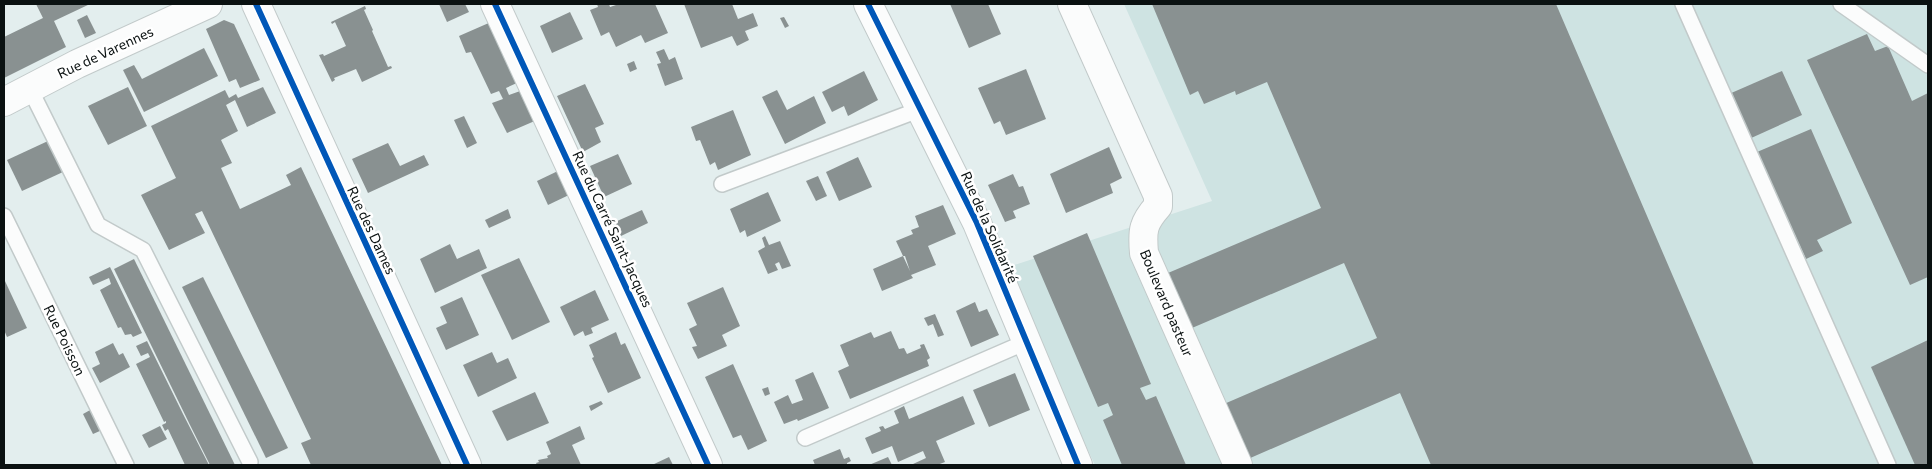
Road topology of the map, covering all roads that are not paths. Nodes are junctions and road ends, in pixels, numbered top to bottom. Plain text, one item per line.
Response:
1 (208, 4) edge
2 (256, 4) edge
3 (495, 4) edge
4 (868, 4) edge
5 (1072, 4) edge
6 (1683, 4) edge
7 (1841, 4) edge
8 (1928, 65) edge
9 (30, 89) junction
10 (4, 102) edge
11 (922, 109) junction
12 (722, 184) dead end
13 (4, 216) edge
14 (1026, 342) junction
15 (805, 438) dead end
16 (250, 462) dead end
17 (126, 465) edge
18 (467, 465) edge
19 (708, 465) edge
20 (1078, 465) edge
21 (1238, 465) edge
22 (1888, 465) edge

1 - 9 street, Rue de Varennes
2 - 18 street, Rue des Dames
3 - 19 street, Rue du Carré Saint-Jacques
4 - 11 street, Rue de la Solidarité
5 - 21 street, Boulevard pasteur
6 - 22 lane
7 - 8 lane
9 - 10 street, Rue de Varennes
9 - 16 lane
11 - 12 lane
11 - 14 street, Rue de la Solidarité
13 - 17 lane, Rue Poisson
14 - 15 lane
14 - 20 street, Rue de la Solidarité

